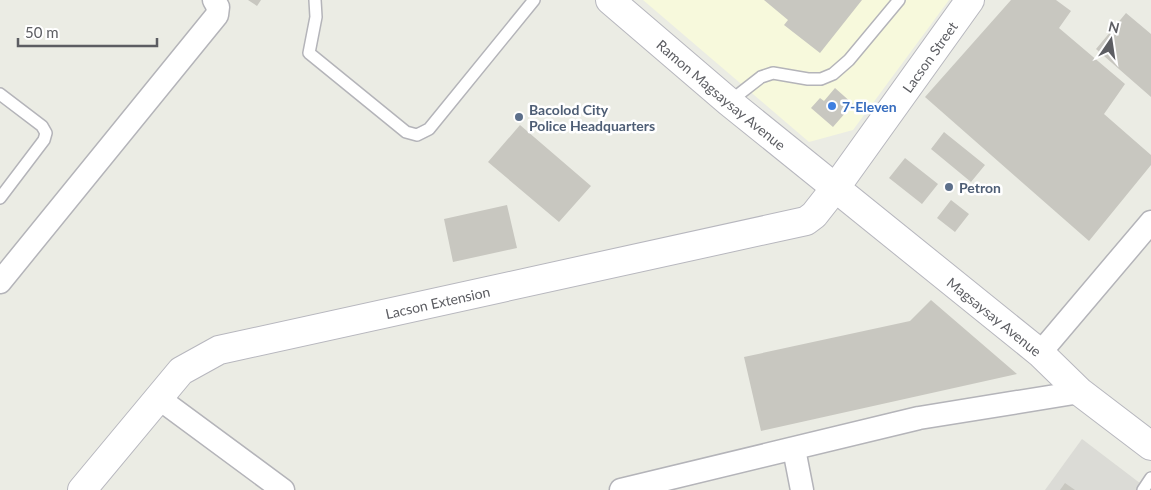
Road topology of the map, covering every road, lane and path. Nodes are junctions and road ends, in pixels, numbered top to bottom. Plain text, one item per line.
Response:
1 (214, 0) edge
2 (315, 0) edge
3 (534, 0) edge
4 (610, 0) edge
5 (899, 0) edge
6 (970, 0) edge
7 (2, 100) edge
8 (729, 102) junction
9 (836, 187) junction
10 (0, 198) edge
11 (1151, 222) edge
12 (0, 282) edge
13 (1040, 353) junction
14 (1080, 392) junction
15 (157, 397) junction
16 (1151, 446) edge
17 (794, 449) junction
18 (1151, 478) edge
19 (82, 490) edge
20 (283, 490) edge
21 (621, 490) edge
22 (802, 490) edge
23 (1143, 490) edge

1 - 12 street
2 - 3 lane
4 - 8 main road, Ramon Magsaysay Avenue
5 - 8 lane
6 - 9 main road, Lacson Street
7 - 10 lane
8 - 9 main road, Ramon Magsaysay Avenue
9 - 13 main road, Magsaysay Avenue
9 - 15 main road, Lacson Extension
11 - 13 street
13 - 14 main road, Magsaysay Avenue
14 - 16 main road, Magsaysay Avenue
14 - 17 street
15 - 19 main road, Lacson Extension
15 - 20 street
17 - 21 street
17 - 22 street
18 - 23 lane

